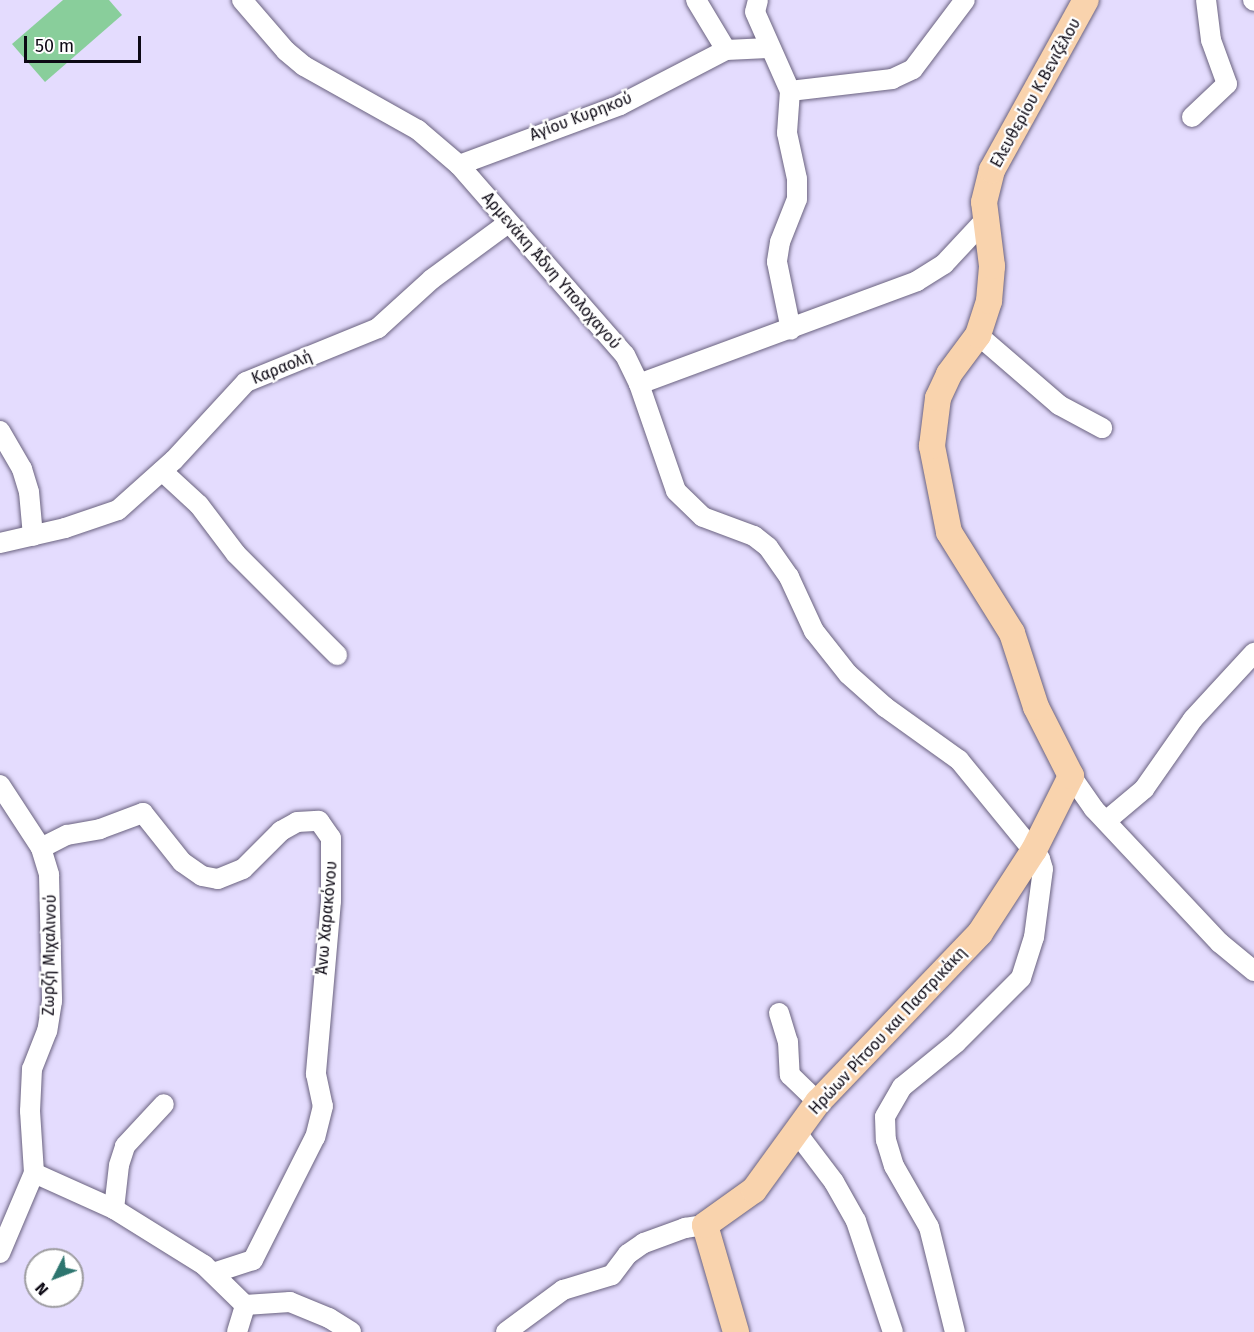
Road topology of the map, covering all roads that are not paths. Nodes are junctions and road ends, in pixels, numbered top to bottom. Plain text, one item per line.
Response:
1 (242, 0) edge
2 (696, 0) edge
3 (758, 0) edge
4 (965, 0) edge
5 (1086, 0) edge
6 (1206, 0) edge
7 (768, 48) junction
8 (726, 50) junction
9 (790, 91) junction
10 (1192, 117) dead end
11 (459, 165) junction
12 (985, 220) junction
13 (507, 224) junction
14 (791, 330) junction
15 (978, 335) junction
16 (639, 384) junction
17 (1102, 428) dead end
18 (0, 431) edge
19 (162, 471) junction
20 (33, 536) junction
21 (0, 543) edge
22 (1254, 653) edge
23 (337, 655) dead end
24 (1071, 776) junction
25 (0, 785) edge
26 (1106, 821) junction
27 (41, 848) junction
28 (1034, 850) junction
29 (1254, 970) edge
30 (779, 1013) dead end
31 (818, 1102) junction
32 (164, 1104) dead end
33 (797, 1133) junction
34 (34, 1173) junction
35 (114, 1209) junction
36 (705, 1225) junction
37 (0, 1253) edge
38 (213, 1273) junction
39 (244, 1305) junction
40 (237, 1332) edge
41 (351, 1332) edge
42 (506, 1332) edge
43 (736, 1332) edge
44 (893, 1332) edge
45 (955, 1332) edge

1 - 11 street, Αρμενάκη Άδνη Υπολοχαγού
2 - 8 street
3 - 7 street
4 - 9 street
5 - 12 main road, Ελευθερίου Κ.Βενιζέλου
6 - 10 street
7 - 8 street, Αγίου Κυρηκού
7 - 9 street
8 - 11 street, Αγίου Κυρηκού
9 - 14 street
11 - 13 street, Αρμενάκη Άδνη Υπολοχαγού
12 - 14 street
12 - 15 main road, Ελευθερίου Κ.Βενιζέλου
13 - 16 street, Αρμενάκη Άδνη Υπολοχαγού
13 - 19 street, Καραολή
14 - 16 street
15 - 17 street
15 - 24 main road, Ελευθερίου Κ.Βενιζέλου
16 - 28 street, Αρμενάκη Άδνη Υπολοχαγού
18 - 20 street
19 - 20 street, Καραολή
19 - 23 street
20 - 21 street, Καραολή
22 - 26 street
24 - 26 street
24 - 28 main road
25 - 27 street, Ζωρζή Μιχαλινού
26 - 29 street
27 - 34 street, Ζωρζή Μιχαλινού
27 - 38 street, Άνω Χαρακόνου
28 - 31 main road, Ηρώων Ρίτσου και Παστρικάκη
28 - 45 street
30 - 31 street
31 - 33 main road, Ηρώων Ρίτσου και Παστρικάκη
32 - 35 street
33 - 36 main road, Ηρώων Ρίτσου και Παστρικάκη
33 - 44 street
34 - 35 street
34 - 37 street
35 - 38 street
36 - 42 street
36 - 43 main road
38 - 39 street
39 - 40 street
39 - 41 street

